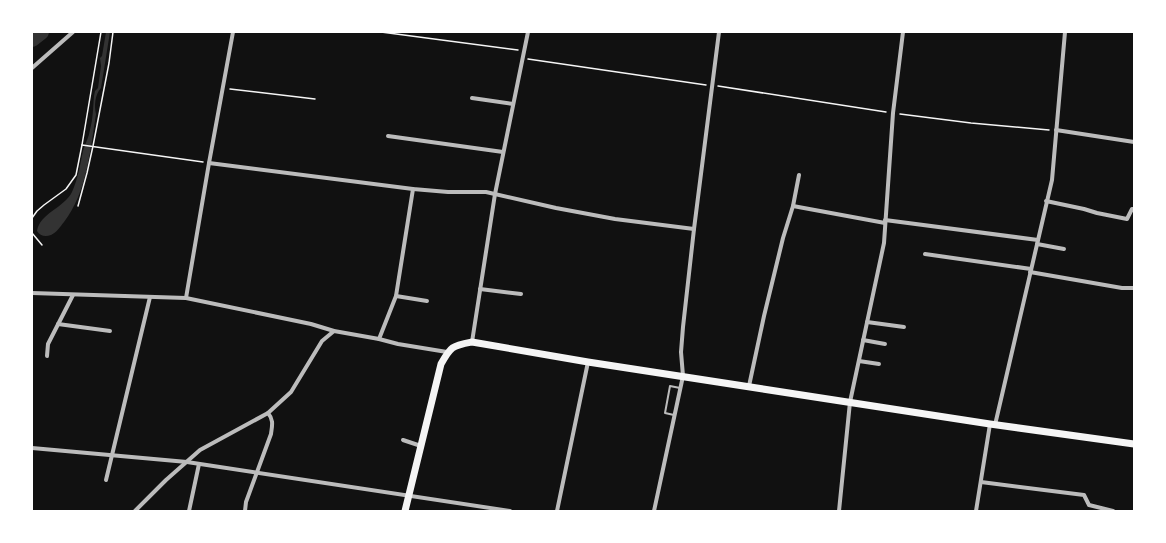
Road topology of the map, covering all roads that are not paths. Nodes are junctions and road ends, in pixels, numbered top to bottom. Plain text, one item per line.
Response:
1 (73, 32) edge
2 (233, 32) edge
3 (528, 32) edge
4 (719, 32) edge
5 (903, 32) edge
6 (1065, 32) edge
7 (32, 68) edge
8 (472, 98) dead end
9 (513, 104) junction
10 (1056, 130) junction
11 (388, 136) dead end
12 (1134, 142) edge
13 (503, 152) junction
14 (209, 163) junction
15 (799, 175) dead end
16 (412, 190) junction
17 (495, 194) junction
18 (1046, 202) junction
19 (793, 206) junction
20 (1134, 209) edge
21 (885, 221) junction
22 (694, 229) junction
23 (1037, 242) junction
24 (1064, 249) dead end
25 (925, 254) dead end
26 (1030, 271) junction
27 (1134, 288) edge
28 (480, 289) junction
29 (32, 293) edge
30 (521, 294) dead end
31 (73, 295) junction
32 (396, 296) junction
33 (150, 297) junction
34 (186, 298) junction
35 (427, 301) dead end
36 (867, 322) junction
37 (58, 324) junction
38 (904, 327) dead end
39 (110, 331) dead end
40 (334, 331) junction
41 (380, 339) junction
42 (863, 340) junction
43 (472, 342) junction
44 (885, 344) dead end
45 (447, 352) junction
46 (47, 356) dead end
47 (859, 361) junction
48 (588, 362) junction
49 (879, 364) dead end
50 (683, 376) junction
51 (749, 386) junction
52 (680, 388) junction
53 (850, 402) junction
54 (268, 413) junction
55 (675, 415) junction
56 (992, 425) junction
57 (403, 440) dead end
58 (1134, 444) edge
59 (421, 446) junction
60 (32, 448) edge
61 (112, 455) junction
62 (187, 462) junction
63 (199, 464) junction
64 (257, 472) junction
65 (106, 480) dead end
66 (981, 482) junction
67 (409, 496) junction
68 (496, 510) edge
69 (135, 511) edge
70 (189, 511) edge
71 (245, 511) edge
72 (405, 511) edge
73 (510, 511) edge
74 (557, 511) edge
75 (654, 511) edge
76 (839, 511) edge
77 (976, 511) edge
78 (1114, 511) edge

1 - 7 street
2 - 14 street
3 - 9 street
4 - 22 street
5 - 21 street
6 - 10 street
8 - 9 street
9 - 13 street
10 - 12 street
10 - 18 street
11 - 13 street
13 - 17 street
14 - 16 street
14 - 34 street
15 - 19 street
16 - 17 street
16 - 32 street
17 - 22 street
17 - 28 street
18 - 20 street
18 - 23 street
19 - 21 street
19 - 51 street
21 - 23 street
21 - 36 street
22 - 50 street
23 - 24 street
23 - 26 street
25 - 26 street
26 - 27 street
26 - 56 street
28 - 30 street
28 - 43 street
29 - 31 street
31 - 33 street
31 - 37 street
32 - 35 street
32 - 41 street
33 - 34 street
33 - 61 street
34 - 40 street
36 - 38 street
36 - 42 street
37 - 39 street
37 - 46 street
40 - 41 street
40 - 54 street
41 - 45 street
42 - 44 street
42 - 47 street
43 - 45 main road
43 - 48 main road
45 - 59 main road
47 - 49 street
47 - 53 street
48 - 50 main road
48 - 74 street
50 - 51 main road
50 - 52 street
51 - 53 main road
52 - 55 street
52 - 55 lane
53 - 56 main road
53 - 76 street
54 - 62 street
54 - 64 street
55 - 75 street
56 - 58 main road
56 - 66 street
57 - 59 street
59 - 67 main road
60 - 61 street
61 - 62 street
61 - 65 street
62 - 63 street
62 - 69 street
63 - 64 street
63 - 70 street
64 - 67 street
64 - 71 street
66 - 77 street
66 - 78 street
67 - 68 street
67 - 72 main road
68 - 73 street

